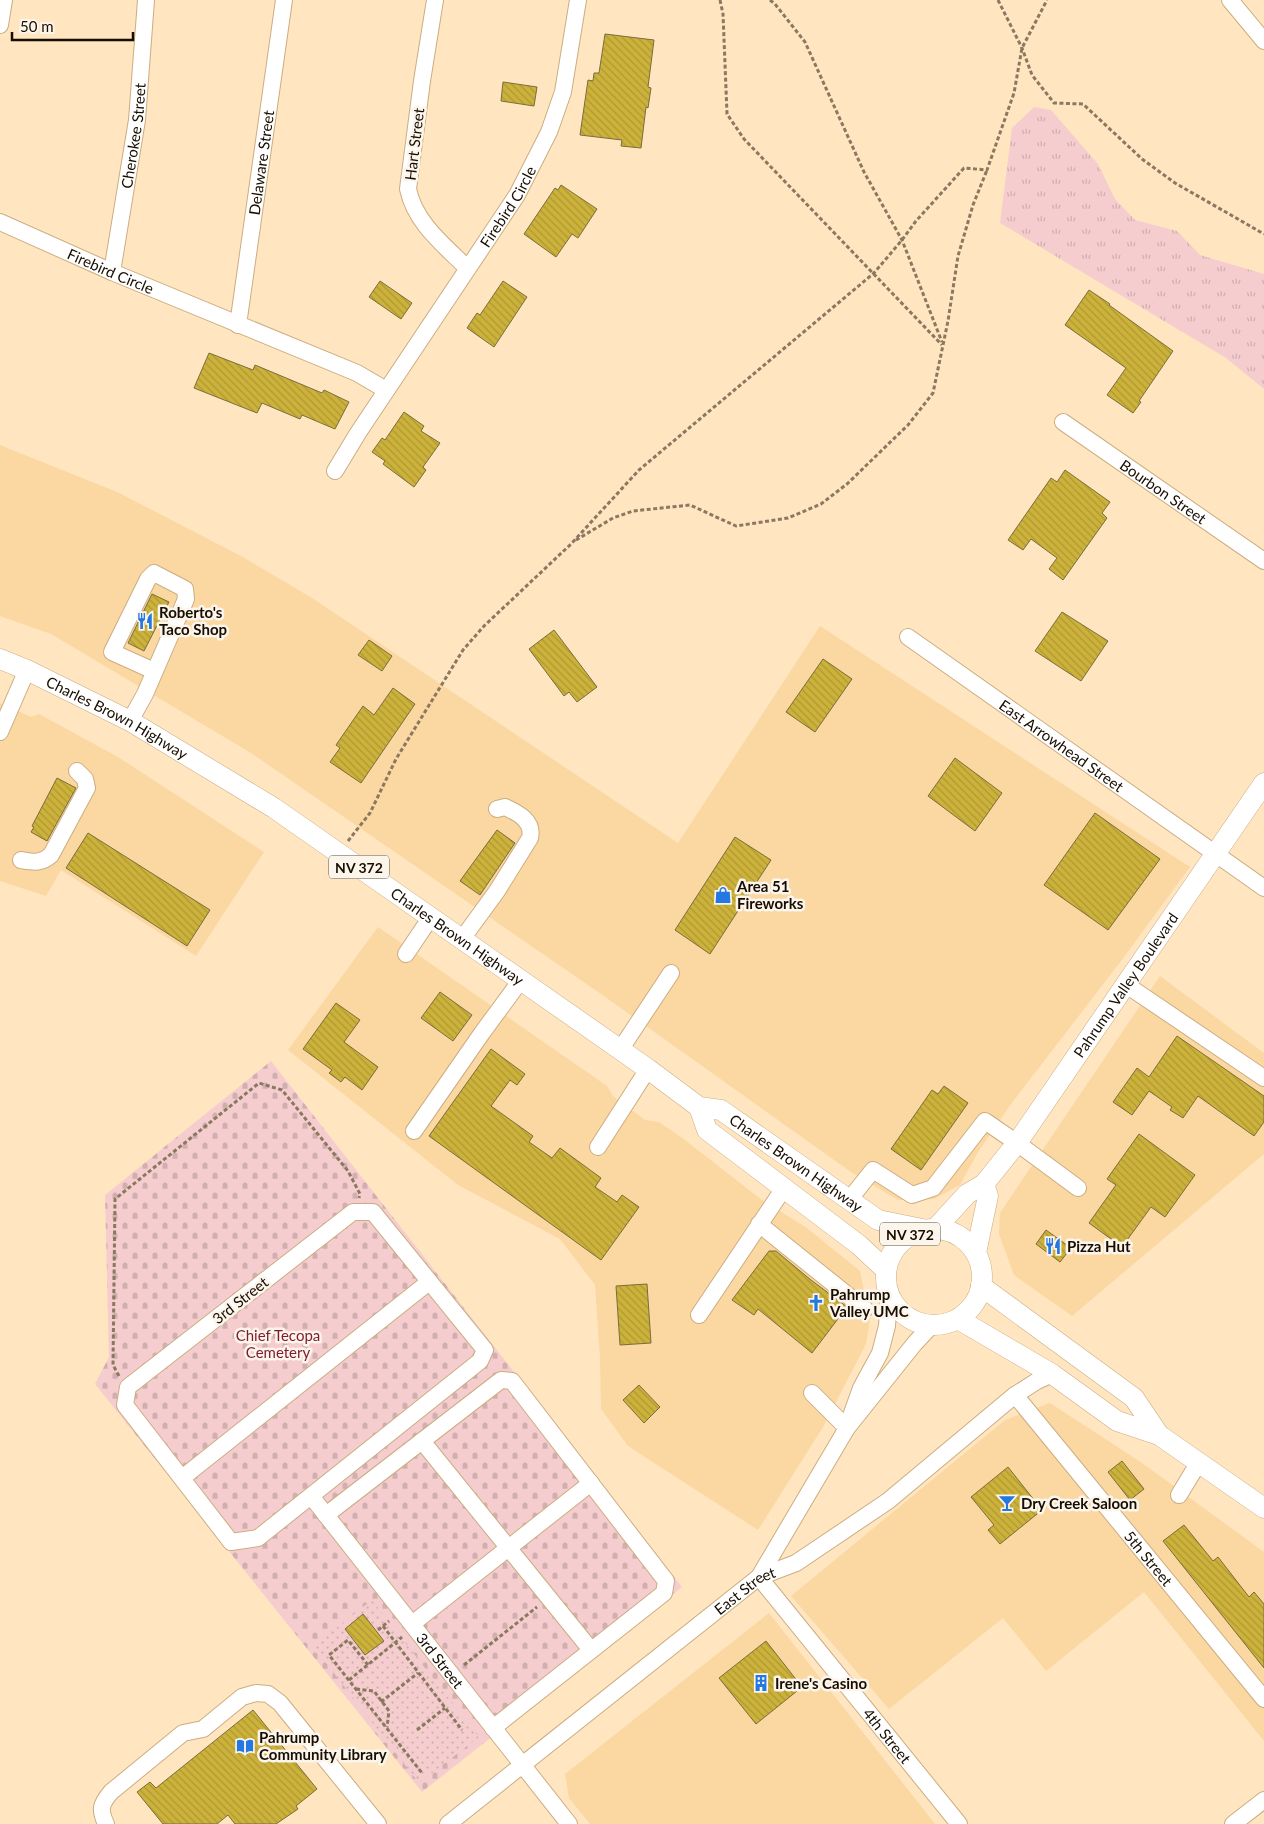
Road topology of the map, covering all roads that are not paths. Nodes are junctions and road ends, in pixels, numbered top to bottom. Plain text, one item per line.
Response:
1 (4, 0) edge
2 (146, 0) edge
3 (284, 0) edge
4 (435, 0) edge
5 (578, 0) edge
6 (1230, 0) edge
7 (0, 25) edge
8 (1264, 41) edge
9 (0, 222) edge
10 (467, 268) junction
11 (112, 272) junction
12 (238, 325) junction
13 (386, 390) junction
14 (1063, 422) dead end
15 (335, 472) dead end
16 (1264, 561) edge
17 (908, 637) dead end
18 (0, 659) edge
19 (27, 670) junction
20 (154, 671) junction
21 (130, 721) junction
22 (0, 732) edge
23 (77, 771) dead end
24 (1264, 783) edge
25 (497, 809) dead end
26 (1215, 853) junction
27 (20, 860) dead end
28 (1264, 888) edge
29 (431, 917) junction
30 (462, 939) junction
31 (406, 954) dead end
32 (671, 973) dead end
33 (521, 980) junction
34 (1125, 984) junction
35 (620, 1050) junction
36 (648, 1069) junction
37 (1264, 1078) edge
38 (699, 1107) junction
39 (414, 1131) dead end
40 (1017, 1143) junction
41 (598, 1147) dead end
42 (984, 1184) junction
43 (784, 1188) junction
44 (1078, 1188) dead end
45 (849, 1200) junction
46 (759, 1224) junction
47 (929, 1229) junction
48 (976, 1253) junction
49 (886, 1270) junction
50 (429, 1282) junction
51 (981, 1286) junction
52 (889, 1295) junction
53 (865, 1309) dead end
54 (699, 1315) dead end
55 (958, 1319) junction
56 (932, 1325) junction
57 (1052, 1374) junction
58 (812, 1393) dead end
59 (1015, 1395) junction
60 (847, 1428) junction
61 (1158, 1435) junction
62 (422, 1441) junction
63 (1199, 1462) junction
64 (182, 1478) junction
65 (591, 1483) junction
66 (1179, 1495) dead end
67 (311, 1496) junction
68 (1264, 1508) edge
69 (326, 1515) junction
70 (508, 1548) junction
71 (759, 1577) junction
72 (413, 1626) junction
73 (591, 1650) junction
74 (1264, 1699) edge
75 (493, 1728) junction
76 (522, 1765) junction
77 (1264, 1800) edge
78 (106, 1824) edge
79 (378, 1824) edge
80 (448, 1824) edge
81 (569, 1824) edge
82 (959, 1824) edge
83 (1233, 1824) edge

1 - 7 street
2 - 11 street, Cherokee Street
3 - 12 street, Delaware Street
4 - 10 street, Hart Street
5 - 10 street, Firebird Circle
6 - 8 street
9 - 11 street, Firebird Circle
10 - 13 street, Firebird Circle
11 - 12 street, Firebird Circle
12 - 13 street, Firebird Circle
13 - 15 street, Firebird Circle
14 - 16 street, Bourbon Street
17 - 26 street, East Arrowhead Street
18 - 19 main road, Charles Brown Highway / NV 372
19 - 21 main road, Charles Brown Highway / NV 372
19 - 22 street
20 - 20 street
20 - 21 street
21 - 29 main road, Charles Brown Highway / NV 372
23 - 27 street
24 - 26 main road, Pahrump Valley Boulevard
25 - 30 street
26 - 28 street, East Arrowhead Street
26 - 34 main road, Pahrump Valley Boulevard
29 - 30 main road, Charles Brown Highway / NV 372
29 - 31 street
30 - 33 main road, Charles Brown Highway / NV 372
32 - 35 street
33 - 35 main road, Charles Brown Highway / NV 372
33 - 39 street
34 - 37 street
34 - 40 main road, Pahrump Valley Boulevard
35 - 36 main road, Charles Brown Highway / NV 372
36 - 38 main road, Charles Brown Highway / NV 372
36 - 41 street
38 - 43 main road, Charles Brown Highway / NV 372
38 - 45 main road, Charles Brown Highway / NV 372
40 - 42 main road, Pahrump Valley Boulevard
40 - 44 street
40 - 45 street
42 - 47 main road, Pahrump Valley Boulevard
42 - 48 main road
43 - 46 street
43 - 49 main road, Charles Brown Highway / NV 372
45 - 47 main road, Charles Brown Highway / NV 372
46 - 53 street
46 - 54 street
47 - 48 main road, NV 372
47 - 49 main road, NV 372
48 - 51 main road
49 - 52 main road
50 - 64 street
50 - 64 street, 3rd Street
50 - 67 street
51 - 55 main road
51 - 61 main road
52 - 56 main road
52 - 60 street
55 - 56 main road
55 - 57 main road
56 - 60 street
57 - 59 street, East Street
57 - 61 main road
58 - 60 street
59 - 71 street, East Street
59 - 74 street, 5th Street
60 - 71 street
61 - 63 main road
62 - 65 street
62 - 69 street
62 - 70 street
63 - 66 street
63 - 68 main road
64 - 67 street
65 - 70 street
65 - 73 street
67 - 69 street, 3rd Street
69 - 72 street, 3rd Street
70 - 72 street
70 - 73 street
71 - 76 street, East Street
71 - 82 street, 4th Street
72 - 75 street, 3rd Street
73 - 75 street
75 - 76 street, 3rd Street
76 - 80 street, East Street
76 - 81 street, 3rd Street
77 - 83 street
78 - 79 street

